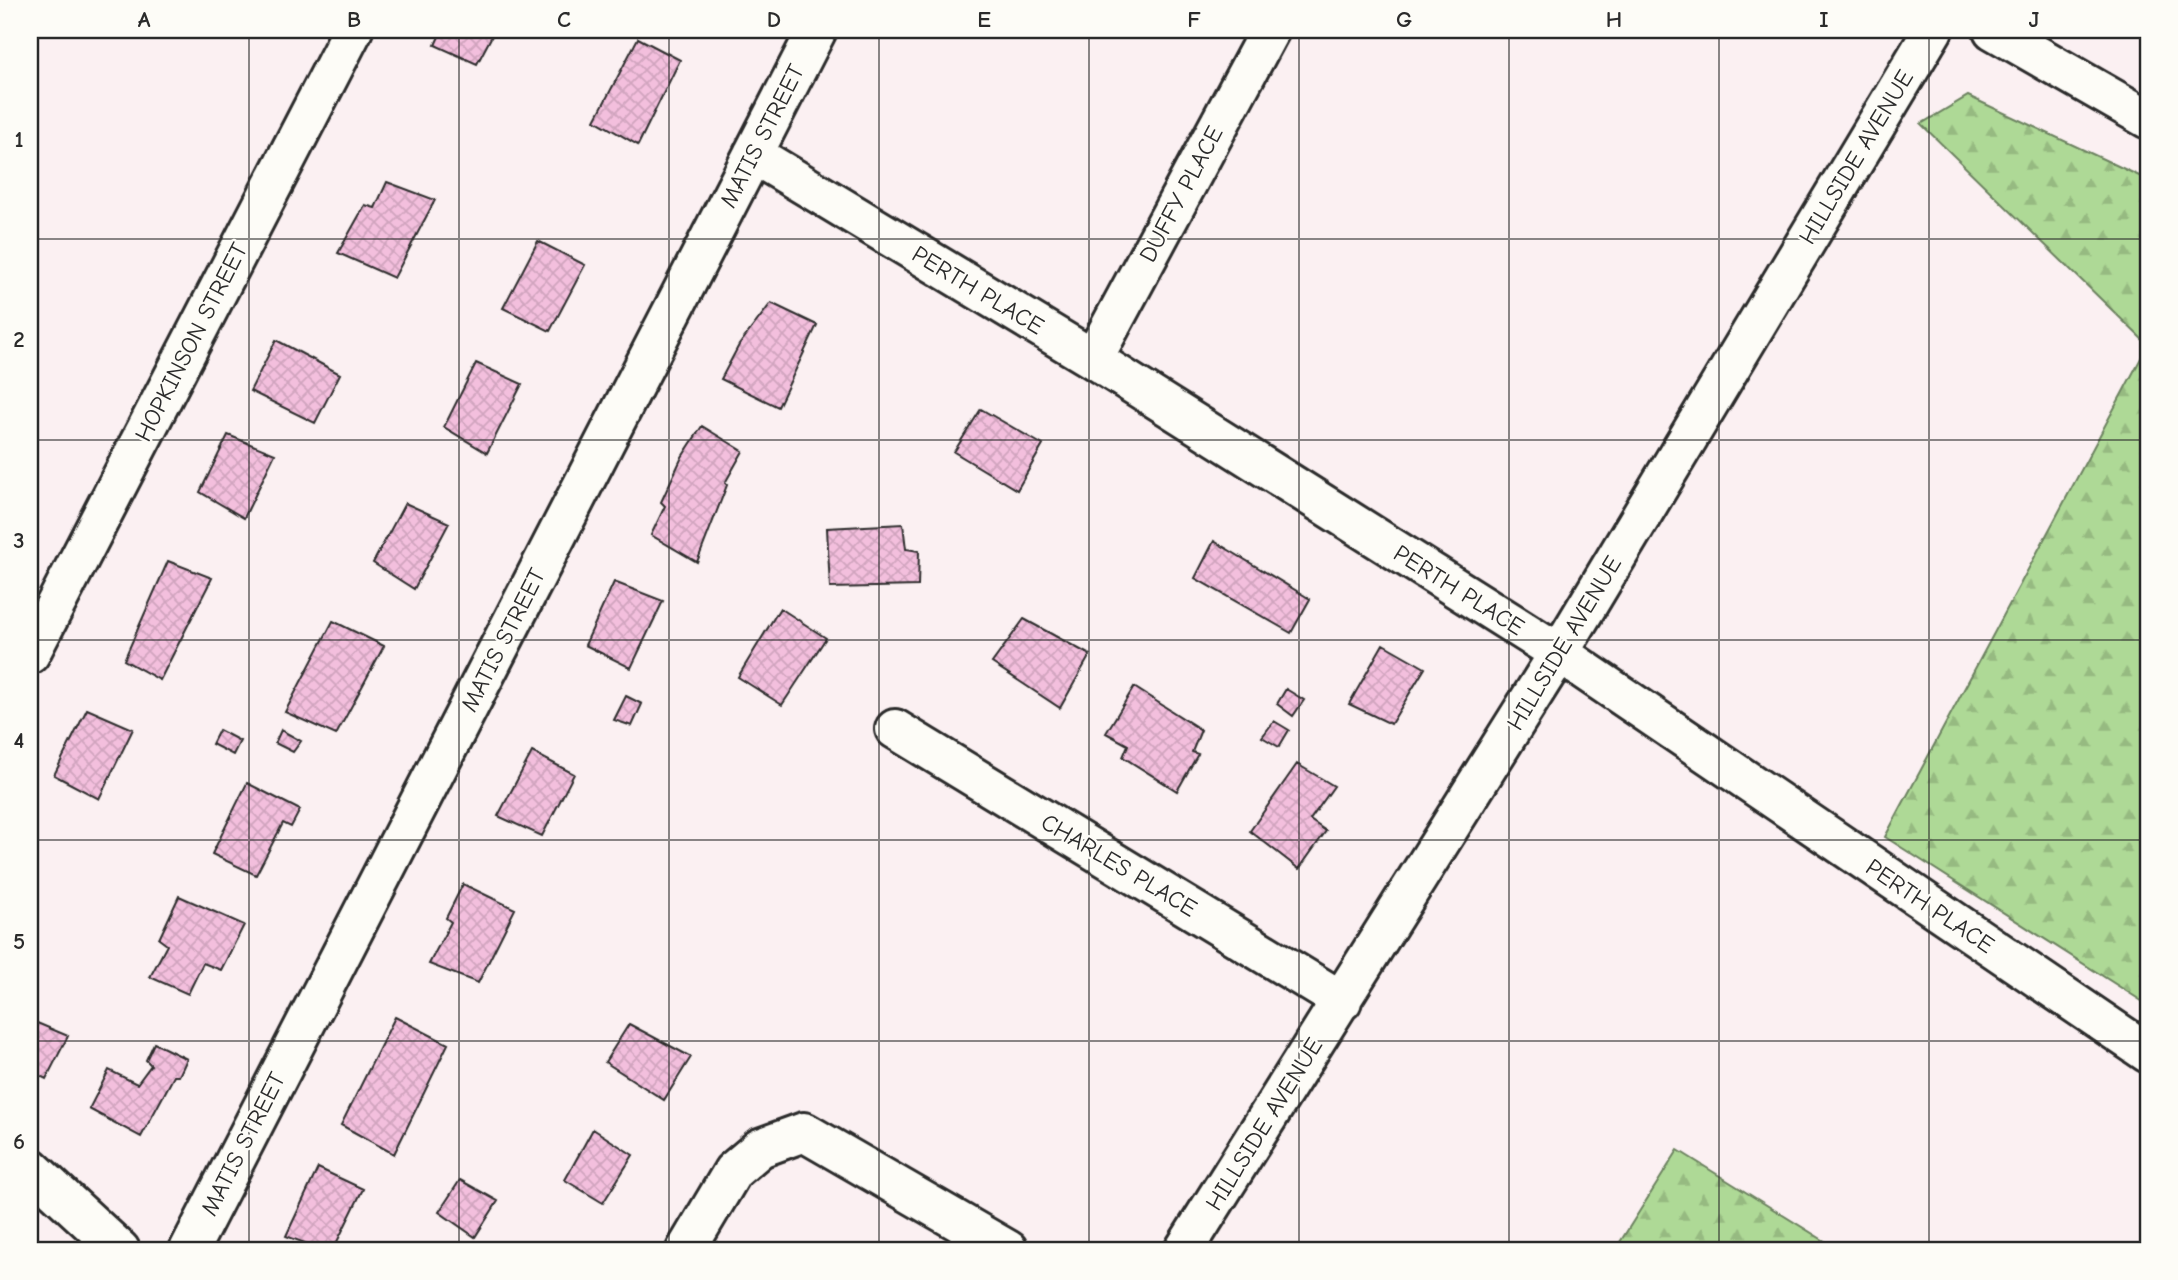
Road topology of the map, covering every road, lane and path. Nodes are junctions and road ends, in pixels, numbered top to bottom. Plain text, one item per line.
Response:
1 (353, 30) edge
2 (817, 30) edge
3 (1270, 30) edge
4 (1933, 30) edge
5 (1993, 30) edge
6 (2148, 119) edge
7 (753, 154) junction
8 (1093, 359) junction
9 (1559, 653) junction
10 (30, 654) edge
11 (895, 729) dead end
12 (1342, 1001) junction
13 (2148, 1054) edge
14 (30, 1167) edge
15 (120, 1250) edge
16 (189, 1250) edge
17 (686, 1250) edge
18 (1007, 1250) edge
19 (1184, 1250) edge

1 - 10 street, HOPKINSON STREET
2 - 7 street, MATIS STREET
3 - 8 street, DUFFY PLACE
4 - 9 street, HILLSIDE AVENUE
5 - 6 street
7 - 8 street, PERTH PLACE
7 - 16 street, MATIS STREET
8 - 9 street, PERTH PLACE
9 - 12 street, HILLSIDE AVENUE
9 - 13 street, PERTH PLACE
11 - 12 street, CHARLES PLACE
12 - 19 street, HILLSIDE AVENUE
14 - 15 street
17 - 18 street

